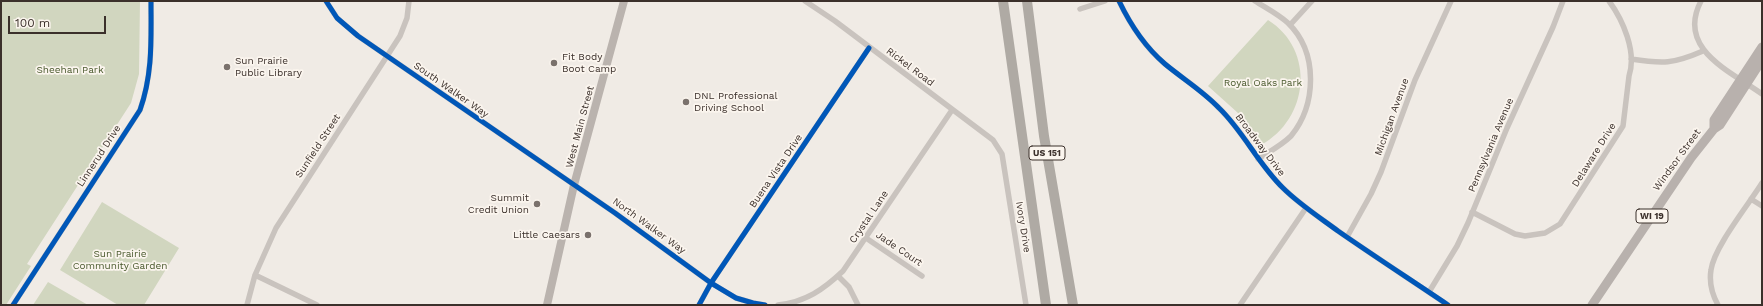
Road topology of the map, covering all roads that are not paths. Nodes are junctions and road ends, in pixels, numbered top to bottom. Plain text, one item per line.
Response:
1 (151, 1) edge
2 (326, 1) edge
3 (409, 1) edge
4 (624, 1) edge
5 (805, 1) edge
6 (1003, 1) edge
7 (1027, 1) edge
8 (1105, 1) edge
9 (1119, 1) edge
10 (1255, 1) edge
11 (1312, 1) edge
12 (1451, 1) edge
13 (1562, 1) edge
14 (1609, 1) edge
15 (1701, 1) edge
16 (1080, 9) dead end
17 (1290, 25) junction
18 (1762, 47) edge
19 (869, 48) junction
20 (1703, 51) junction
21 (388, 56) junction
22 (1631, 59) junction
23 (1762, 60) edge
24 (1744, 81) junction
25 (1762, 94) edge
26 (952, 110) junction
27 (1001, 152) joint
28 (1258, 159) junction
29 (1762, 183) edge
30 (574, 185) junction
31 (1751, 199) junction
32 (1762, 206) edge
33 (1306, 208) junction
34 (1472, 212) junction
35 (1347, 237) junction
36 (866, 238) junction
37 (255, 276) junction
38 (838, 276) junction
39 (922, 276) dead end
40 (711, 283) junction
41 (1429, 292) junction
42 (13, 305) edge
43 (247, 305) edge
44 (317, 305) edge
45 (547, 305) edge
46 (699, 305) edge
47 (765, 305) edge
48 (778, 305) edge
49 (858, 305) edge
50 (1026, 305) edge
51 (1046, 305) edge
52 (1073, 305) edge
53 (1240, 305) edge
54 (1448, 305) edge
55 (1592, 305) edge
56 (1718, 305) edge

1 - 42 street, Linnerud Drive
2 - 21 street, South Walker Way
3 - 21 street, Sunfield Street
4 - 30 main road, West Main Street
5 - 19 street, Rickel Road
6 - 51 highway, US 151
7 - 52 highway, US 151
8 - 16 street
9 - 28 street, Broadway Drive
10 - 17 street
11 - 17 street
12 - 35 street, Michigan Avenue
13 - 34 street, Pennsylvania Avenue
14 - 22 street, Delaware Drive
15 - 20 street
17 - 28 street
18 - 24 main road, Windsor Street / WI 19
19 - 26 street, Rickel Road
19 - 40 street, Buena Vista Drive
20 - 22 street
20 - 24 street
21 - 30 street, South Walker Way
21 - 37 street, Sunfield Street
22 - 34 street, Delaware Drive
23 - 24 main road, Windsor Street / WI 19
24 - 25 street
24 - 55 main road, Windsor Street / WI 19
26 - 27 street, Rickel Road
26 - 36 street, Crystal Lane
27 - 50 street, Ivory Drive
28 - 33 street, Broadway Drive
29 - 31 street
30 - 40 street, North Walker Way
30 - 45 main road, West Main Street
31 - 32 street
31 - 56 street
33 - 35 street, Broadway Drive
33 - 53 street
34 - 41 street, Pennsylvania Avenue
35 - 41 street, Broadway Drive
36 - 38 street, Crystal Lane
36 - 39 street, Jade Court
37 - 43 street, Sunfield Street
37 - 44 street
38 - 48 street, Crystal Lane
38 - 49 street
40 - 46 street, Buena Vista Drive
40 - 47 street
41 - 54 street, Broadway Drive

